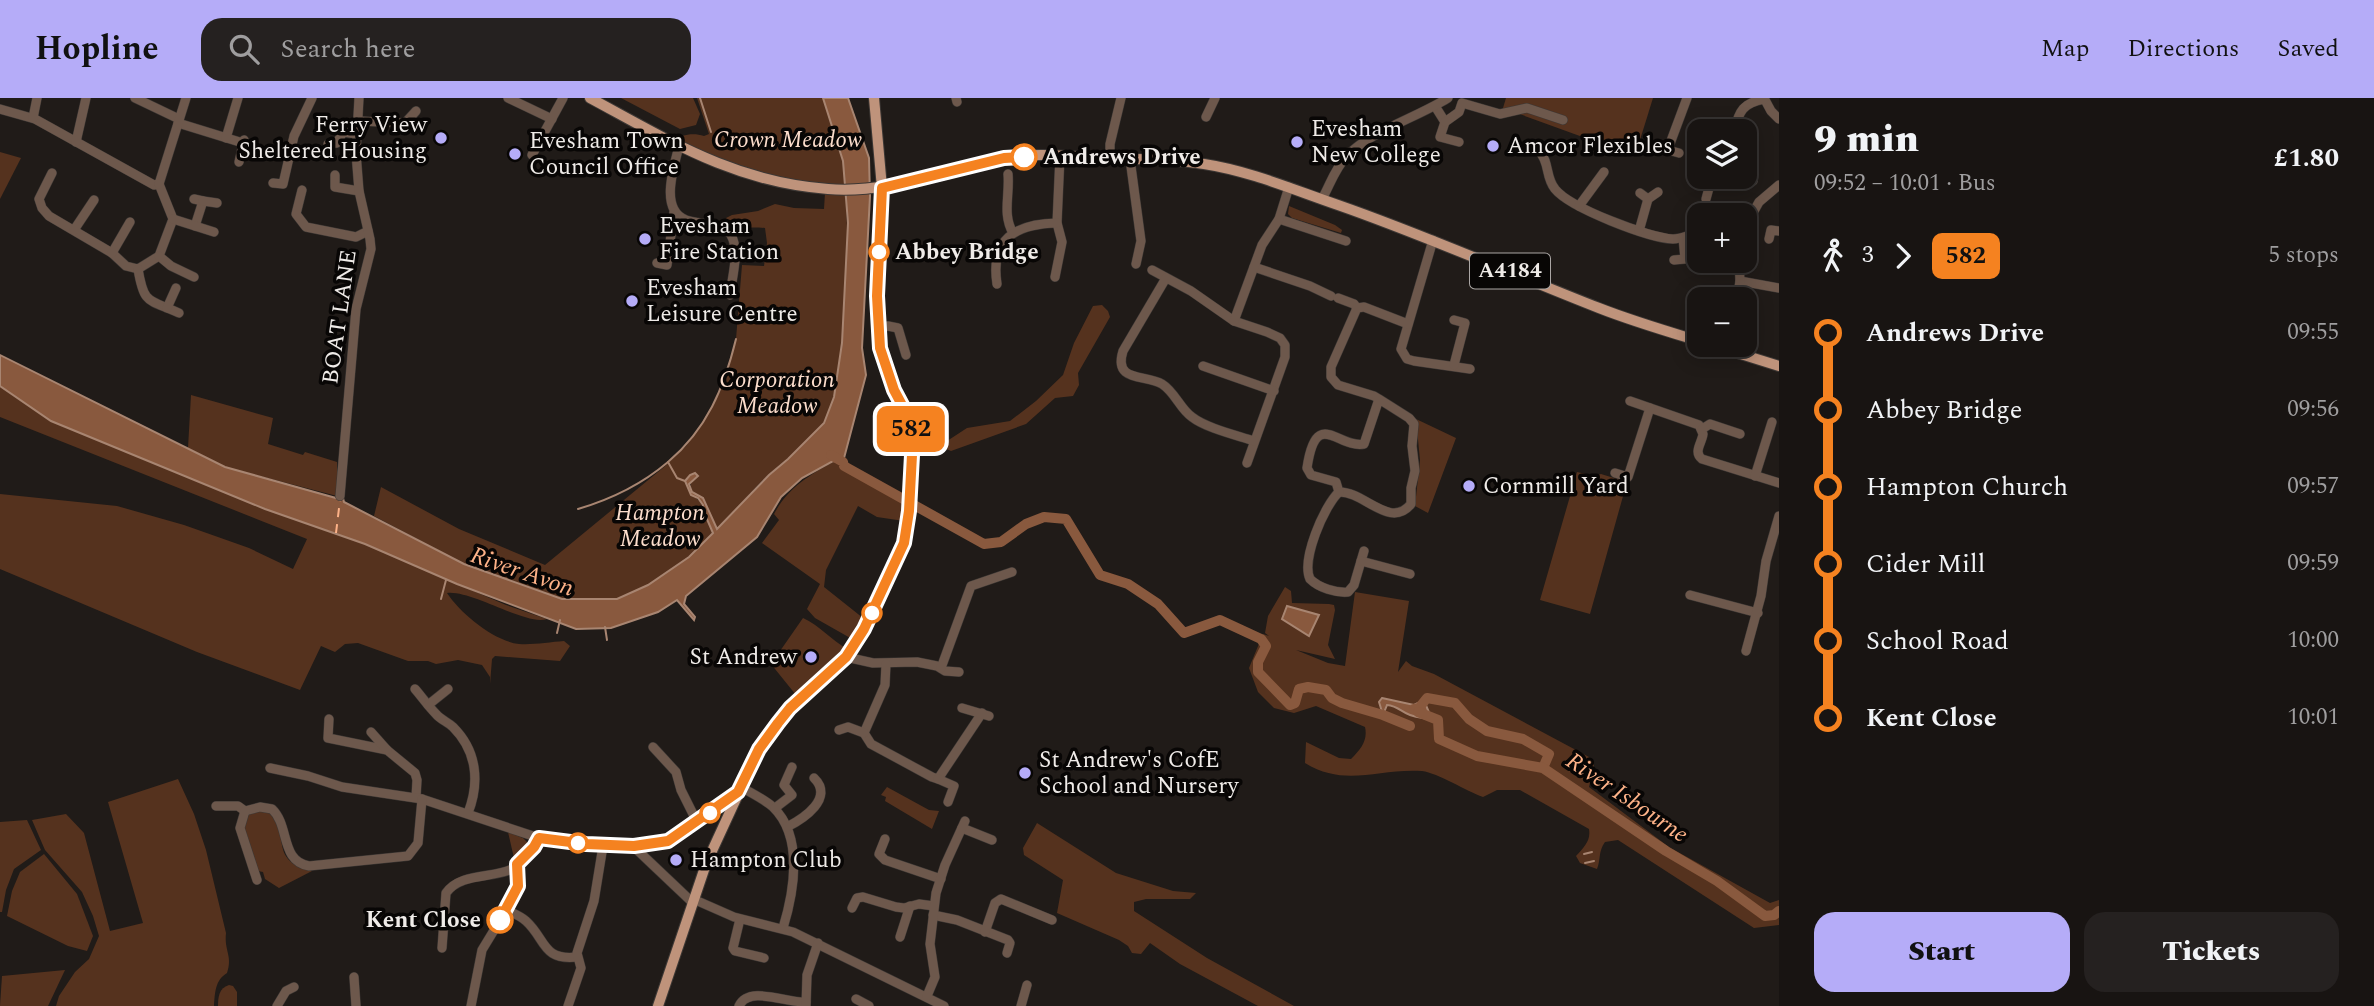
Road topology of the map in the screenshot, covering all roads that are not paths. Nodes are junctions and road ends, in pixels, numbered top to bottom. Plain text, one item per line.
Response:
1 (37, 98) edge
2 (86, 98) edge
3 (135, 98) edge
4 (186, 98) edge
5 (238, 98) edge
6 (312, 98) edge
7 (508, 98) edge
8 (564, 98) edge
9 (590, 98) edge
10 (874, 98) edge
11 (1121, 98) edge
12 (1215, 98) edge
13 (1448, 98) edge
14 (1687, 98) edge
15 (1764, 99) edge
16 (357, 100) edge
17 (1435, 106) junction
18 (0, 109) edge
19 (416, 111) dead end
20 (1206, 117) dead end
21 (33, 118) junction
22 (552, 119) junction
23 (1738, 119) edge
24 (1779, 119) edge
25 (1563, 120) dead end
26 (179, 121) junction
27 (358, 121) junction
28 (1445, 121) junction
29 (357, 134) junction
30 (226, 138) junction
31 (76, 142) junction
32 (1459, 142) dead end
33 (328, 144) dead end
34 (1646, 144) dead end
35 (679, 146) junction
36 (1668, 149) junction
37 (1539, 151) dead end
38 (1679, 153) dead end
39 (532, 155) dead end
40 (1059, 156) junction
41 (1110, 158) junction
42 (1130, 159) junction
43 (239, 162) dead end
44 (1604, 172) dead end
45 (52, 173) dead end
46 (1008, 174) dead end
47 (335, 175) dead end
48 (274, 183) dead end
49 (159, 184) junction
50 (1779, 185) edge
51 (1289, 187) junction
52 (881, 188) junction
53 (1709, 189) edge
54 (302, 190) dead end
55 (359, 191) junction
56 (1658, 192) dead end
57 (27, 196) dead end
58 (39, 199) junction
59 (1322, 199) junction
60 (1706, 199) dead end
61 (94, 200) dead end
62 (217, 203) dead end
63 (1579, 206) junction
64 (1757, 206) edge
65 (674, 212) junction
66 (173, 219) junction
67 (1279, 219) junction
68 (130, 222) dead end
69 (1057, 223) junction
70 (195, 226) junction
71 (74, 230) junction
72 (368, 231) junction
73 (1639, 231) junction
74 (1779, 231) edge
75 (214, 232) dead end
76 (1013, 233) junction
77 (1687, 237) edge
78 (1683, 238) junction
79 (1769, 239) dead end
80 (1433, 240) junction
81 (1346, 241) dead end
82 (112, 253) junction
83 (159, 256) junction
84 (1674, 260) dead end
85 (657, 263) dead end
86 (1136, 264) dead end
87 (1254, 267) junction
88 (138, 269) junction
89 (1152, 270) dead end
90 (1740, 273) edge
91 (194, 277) dead end
92 (1055, 277) dead end
93 (1166, 278) junction
94 (1740, 281) junction
95 (997, 284) dead end
96 (1739, 287) edge
97 (176, 288) dead end
98 (1779, 288) edge
99 (730, 295) dead end
100 (167, 308) junction
101 (1360, 308) junction
102 (178, 313) dead end
103 (1454, 320) dead end
104 (1234, 321) junction
105 (1408, 324) junction
106 (878, 328) junction
107 (1687, 337) edge
108 (906, 355) dead end
109 (1752, 357) edge
110 (1454, 365) junction
111 (1203, 366) dead end
112 (1779, 366) edge
113 (1470, 369) dead end
114 (1274, 391) junction
115 (1379, 399) junction
116 (1630, 401) dead end
117 (1654, 409) junction
118 (1772, 422) dead end
119 (1702, 429) junction
120 (1740, 434) dead end
121 (1254, 441) junction
122 (1247, 463) dead end
123 (1615, 473) dead end
124 (1755, 476) junction
125 (1779, 483) edge
126 (1339, 492) junction
127 (340, 496) dead end
128 (1779, 516) edge
129 (1012, 572) dead end
130 (1410, 574) dead end
131 (1690, 595) dead end
132 (1758, 613) junction
133 (1746, 651) dead end
134 (846, 657) junction
135 (886, 664) junction
136 (941, 668) junction
137 (959, 672) dead end
138 (415, 689) dead end
139 (448, 689) dead end
140 (428, 705) junction
141 (962, 708) dead end
142 (329, 719) dead end
143 (838, 730) dead end
144 (371, 732) dead end
145 (864, 733) junction
146 (653, 747) dead end
147 (387, 750) junction
148 (792, 767) dead end
149 (270, 768) dead end
150 (814, 778) dead end
151 (938, 779) junction
152 (739, 790) junction
153 (419, 798) junction
154 (948, 802) dead end
155 (216, 806) dead end
156 (775, 808) junction
157 (245, 811) junction
158 (468, 813) junction
159 (707, 815) junction
160 (724, 821) junction
161 (697, 822) junction
162 (787, 827) junction
163 (539, 838) junction
164 (885, 839) dead end
165 (992, 840) dead end
166 (603, 846) junction
167 (634, 846) junction
168 (516, 867) junction
169 (941, 879) junction
170 (257, 880) dead end
171 (693, 901) junction
172 (910, 906) junction
173 (852, 908) dead end
174 (506, 910) junction
175 (934, 911) junction
176 (740, 919) junction
177 (1052, 920) dead end
178 (783, 928) junction
179 (985, 932) junction
180 (900, 937) dead end
181 (818, 943) junction
182 (442, 948) dead end
183 (1007, 953) dead end
184 (577, 957) junction
185 (764, 958) dead end
186 (354, 977) dead end
187 (1027, 985) dead end
188 (294, 987) dead end
189 (927, 996) junction
190 (856, 999) dead end
191 (806, 1004) edge
192 (277, 1006) edge
193 (356, 1006) edge
194 (471, 1006) edge
195 (568, 1006) edge
196 (658, 1006) edge
197 (739, 1006) edge
198 (868, 1006) edge
199 (944, 1006) edge
200 (1021, 1006) edge

1 - 21 street
2 - 31 street
3 - 26 street
4 - 26 street
5 - 30 street
6 - 48 street
7 - 22 street
8 - 22 street
9 - 35 main road
10 - 52 main road
11 - 41 street
12 - 20 street
13 - 17 street
14 - 36 street
15 - 23 street
15 - 24 street
16 - 27 street, BOAT LANE
17 - 28 street
17 - 59 street
18 - 21 street
19 - 27 street
21 - 31 street
22 - 39 street
25 - 28 street
26 - 30 street
26 - 49 street
27 - 29 street, BOAT LANE
28 - 32 street
29 - 33 street
29 - 55 street, BOAT LANE
30 - 43 street
31 - 49 street
34 - 36 street
35 - 52 main road
35 - 65 street
36 - 38 street
37 - 63 street
40 - 41 main road, A4184
40 - 52 main road, A4184
40 - 69 street
41 - 42 main road, A4184
42 - 51 main road, A4184
42 - 86 street
44 - 63 street
45 - 58 street
46 - 76 street
47 - 55 street
49 - 66 street
50 - 64 street
51 - 59 main road, A4184
51 - 67 street
52 - 106 main road
53 - 60 street
54 - 72 street
55 - 72 street, BOAT LANE
56 - 73 street
57 - 58 street
58 - 71 street
59 - 80 main road, A4184
61 - 71 street
62 - 70 street
63 - 73 street
65 - 85 street
65 - 99 street
66 - 70 street
66 - 83 street
67 - 81 street
67 - 87 street
68 - 82 street
69 - 76 street
69 - 92 street
70 - 75 street
71 - 82 street
72 - 127 street, BOAT LANE
73 - 78 street
74 - 79 street
76 - 95 street
77 - 78 street
78 - 84 street
80 - 105 street
80 - 107 main road, A4184
82 - 88 street
83 - 88 street
83 - 91 street
87 - 101 street
87 - 104 street
88 - 100 street
89 - 93 street
90 - 94 street
93 - 104 street
93 - 121 street
94 - 96 street
94 - 98 street
97 - 100 street
100 - 102 street
101 - 105 street
101 - 115 street
103 - 110 street
104 - 114 street
105 - 110 street
106 - 108 street
106 - 134 main road
109 - 112 main road
110 - 113 street
111 - 114 street
114 - 121 street
115 - 126 street
115 - 126 street
116 - 117 street
117 - 119 street
117 - 123 street
118 - 124 street
119 - 120 street
119 - 124 street
121 - 122 street
124 - 125 street
126 - 130 street
128 - 132 street
129 - 136 street
131 - 132 street
132 - 133 street
134 - 135 street
134 - 152 main road
135 - 136 street
135 - 145 street
136 - 137 street
138 - 140 street
139 - 140 street
140 - 158 street
141 - 151 street
142 - 147 street
143 - 145 street
144 - 147 street
145 - 151 street
146 - 161 street
147 - 153 street
148 - 156 street
149 - 153 street
150 - 162 street
151 - 154 street
152 - 156 street
152 - 159 street
152 - 160 main road
153 - 157 street
153 - 158 street
155 - 157 street
156 - 162 street
157 - 170 street
158 - 163 street
159 - 160 street
159 - 161 street
160 - 171 main road
161 - 167 street
162 - 178 street
163 - 166 street
163 - 168 street
164 - 169 street
165 - 169 street
166 - 167 street
166 - 184 street
167 - 171 street
168 - 174 street
168 - 182 street
169 - 175 street
171 - 176 street
171 - 196 main road
172 - 173 street
172 - 175 street
172 - 180 street
174 - 184 street
174 - 194 street
175 - 179 street
175 - 189 street
176 - 178 street
176 - 185 street
177 - 179 street
178 - 181 street
179 - 183 street
181 - 189 street
181 - 191 street
184 - 195 street
186 - 193 street
187 - 200 street
188 - 192 street
189 - 199 street
190 - 198 street
191 - 197 street

